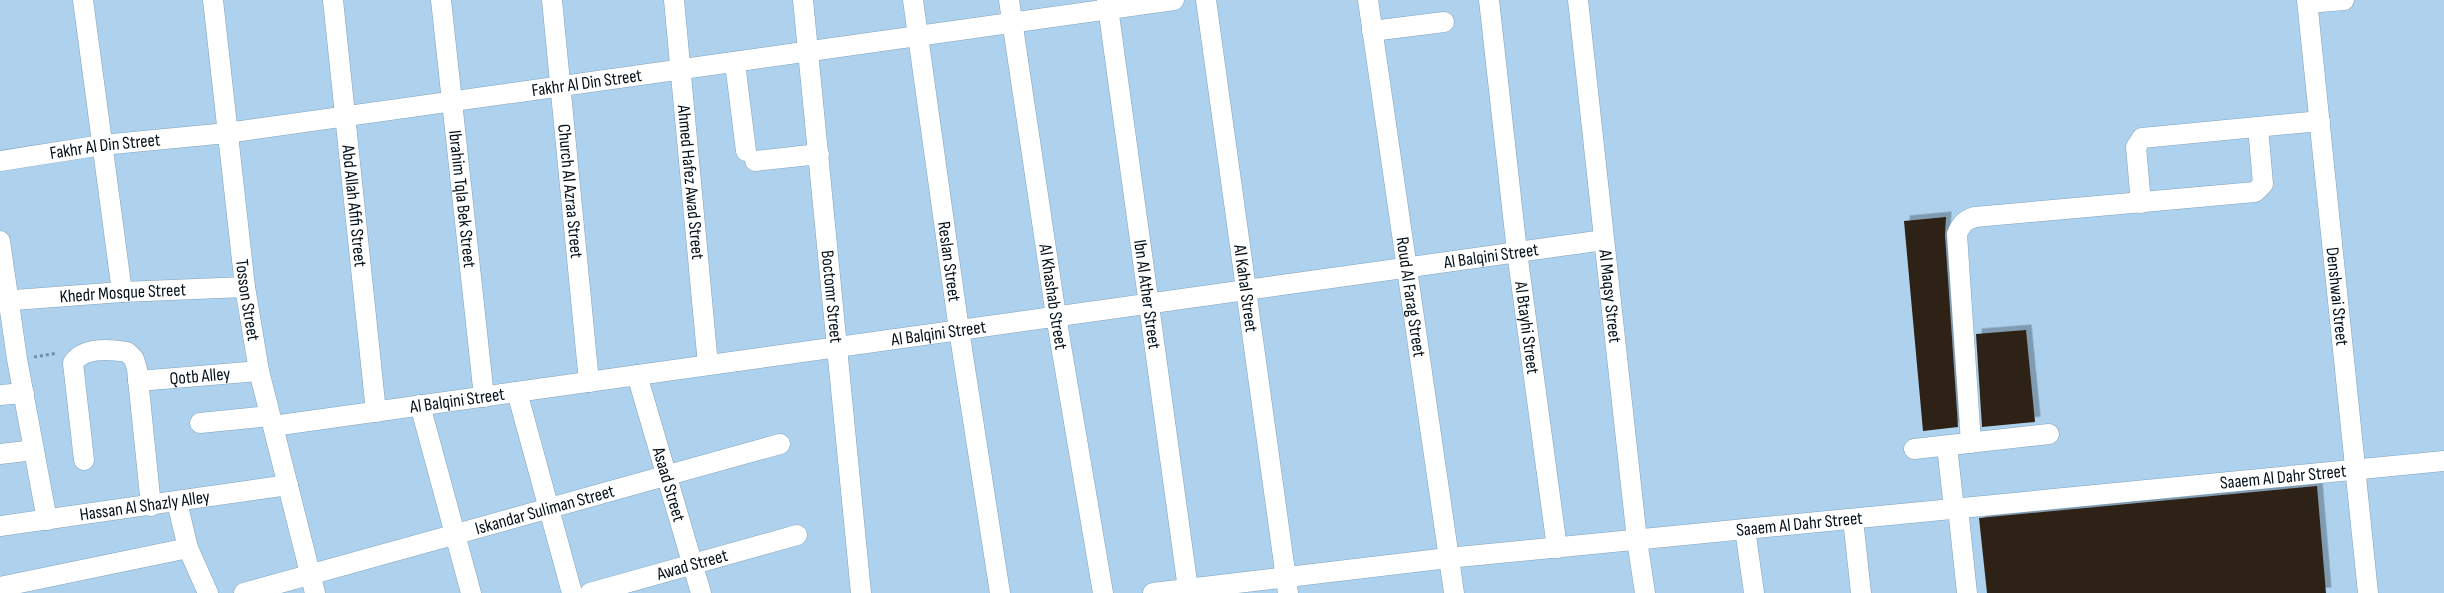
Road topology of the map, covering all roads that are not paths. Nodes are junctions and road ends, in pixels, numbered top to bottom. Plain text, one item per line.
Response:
1 (83, 0) edge
2 (213, 0) edge
3 (333, 0) edge
4 (441, 0) edge
5 (552, 0) edge
6 (674, 0) edge
7 (803, 0) edge
8 (913, 0) edge
9 (1009, 0) edge
10 (1174, 0) edge
11 (1206, 0) edge
12 (1368, 0) edge
13 (1489, 0) edge
14 (1578, 0) edge
15 (2344, 0) edge
16 (2307, 2) edge
17 (1107, 5) edge
18 (1444, 22) dead end
19 (1012, 23) junction
20 (1372, 31) junction
21 (918, 37) junction
22 (809, 52) junction
23 (735, 63) junction
24 (681, 70) junction
25 (560, 87) junction
26 (452, 102) junction
27 (345, 116) junction
28 (2320, 121) junction
29 (2258, 127) junction
30 (227, 133) junction
31 (102, 145) junction
32 (819, 154) junction
33 (0, 161) edge
34 (2141, 203) junction
35 (1604, 240) junction
36 (0, 241) edge
37 (1517, 252) junction
38 (1407, 267) junction
39 (245, 287) junction
40 (1246, 290) junction
41 (122, 292) junction
42 (4, 301) edge
43 (1148, 304) junction
44 (1056, 316) junction
45 (959, 330) junction
46 (838, 347) junction
47 (708, 365) junction
48 (259, 371) junction
49 (637, 375) junction
50 (138, 381) junction
51 (589, 382) junction
52 (517, 392) junction
53 (24, 393) junction
54 (0, 395) edge
55 (484, 397) junction
56 (420, 405) junction
57 (376, 412) junction
58 (272, 421) junction
59 (200, 423) dead end
60 (2049, 434) dead end
61 (1971, 443) junction
62 (780, 444) dead end
63 (1947, 446) junction
64 (1914, 449) dead end
65 (34, 450) junction
66 (0, 454) edge
67 (84, 460) dead end
68 (2444, 461) edge
69 (2356, 470) junction
70 (666, 476) junction
71 (288, 485) junction
72 (177, 502) junction
73 (151, 506) junction
74 (549, 508) junction
75 (1956, 509) junction
76 (1853, 519) junction
77 (47, 520) junction
78 (0, 526) edge
79 (1745, 529) junction
80 (455, 535) junction
81 (796, 535) dead end
82 (1637, 540) junction
83 (188, 548) junction
84 (1557, 548) junction
85 (1448, 558) junction
86 (692, 565) junction
87 (313, 584) edge
88 (1286, 585) edge
89 (0, 587) edge
90 (1188, 589) junction
91 (208, 593) edge
92 (244, 593) edge
93 (471, 593) edge
94 (572, 593) edge
95 (590, 593) edge
96 (701, 593) edge
97 (861, 593) edge
98 (1000, 593) edge
99 (1103, 593) edge
100 (1154, 593) edge
101 (1454, 593) edge
102 (1645, 593) edge
103 (1754, 593) edge
104 (1862, 593) edge
105 (1967, 593) edge
106 (2368, 593) edge

1 - 31 street
2 - 30 street, Tosson Street
3 - 27 street, Abd Allah Afifi Street
4 - 26 street, Ibrahim Tqla Bek Street
5 - 25 street, Church Al Azraa Street
6 - 24 street, Ahmed Hafez Awad Street
7 - 22 street, Boctomr Street
8 - 21 street, Reslan Street
9 - 19 street, Al Khashab Street
10 - 17 street, Fakhr Al Din Street
11 - 40 street, Al Kahal Street
12 - 20 street, Roud Al Farag Street
13 - 37 street, Al Btayhi Street
14 - 35 street, Al Maqsy Street
15 - 16 street
16 - 28 street, Denshwai Street
17 - 19 street, Fakhr Al Din Street
17 - 43 street, Ibn Al Ather Street
18 - 20 street
19 - 21 street, Fakhr Al Din Street
19 - 44 street, Al Khashab Street
20 - 38 street, Roud Al Farag Street
21 - 22 street, Fakhr Al Din Street
21 - 45 street, Reslan Street
22 - 23 street, Fakhr Al Din Street
22 - 32 street, Boctomr Street
23 - 24 street, Fakhr Al Din Street
23 - 32 street
24 - 25 street, Fakhr Al Din Street
24 - 47 street, Ahmed Hafez Awad Street
25 - 26 street, Fakhr Al Din Street
25 - 51 street, Church Al Azraa Street
26 - 27 street, Fakhr Al Din Street
26 - 55 street, Ibrahim Tqla Bek Street
27 - 30 street, Fakhr Al Din Street
27 - 57 street, Abd Allah Afifi Street
28 - 29 street
28 - 69 street, Denshwai Street
29 - 34 street
29 - 34 street
30 - 31 street, Fakhr Al Din Street
30 - 39 street, Tosson Street
31 - 33 street, Fakhr Al Din Street
31 - 41 street
32 - 46 street, Boctomr Street
34 - 61 street
35 - 37 street, Al Balqini Street
35 - 82 street, Al Maqsy Street
36 - 42 street
37 - 38 street, Al Balqini Street
37 - 84 street, Al Btayhi Street
38 - 40 street, Al Balqini Street
38 - 85 street, Roud Al Farag Street
39 - 41 street, Khedr Mosque Street
39 - 48 street, Tosson Street
40 - 43 street, Al Balqini Street
40 - 88 street, Al Kahal Street
41 - 42 street, Khedr Mosque Street
42 - 53 street
43 - 44 street, Al Balqini Street
43 - 90 street, Ibn Al Ather Street
44 - 45 street, Al Balqini Street
44 - 99 street, Al Khashab Street
45 - 46 street, Al Balqini Street
45 - 98 street, Reslan Street
46 - 47 street, Al Balqini Street
46 - 97 street, Boctomr Street
47 - 49 street, Al Balqini Street
48 - 50 street, Qotb Alley
48 - 58 street, Tosson Street
49 - 51 street, Al Balqini Street
49 - 70 street, Asaad Street
50 - 67 street
50 - 73 street
51 - 52 street, Al Balqini Street
52 - 55 street, Al Balqini Street
52 - 74 street
53 - 54 street
53 - 65 street
55 - 56 street, Al Balqini Street
56 - 57 street, Al Balqini Street
56 - 80 street
57 - 58 street, Al Balqini Street
58 - 59 street, Al Balqini Street
58 - 71 street, Tosson Street
60 - 61 street
61 - 63 street
62 - 70 street, Iskandar Suliman Street
63 - 64 street
63 - 75 street
65 - 66 street
65 - 77 street
68 - 69 street, Saaem Al Dahr Street
69 - 75 street, Saaem Al Dahr Street
69 - 106 street, Denshwai Street
70 - 74 street, Iskandar Suliman Street
70 - 86 street, Asaad Street
71 - 72 street, Hassan Al Shazly Alley
71 - 87 street, Tosson Street
72 - 73 street, Hassan Al Shazly Alley
72 - 83 street
73 - 77 street, Hassan Al Shazly Alley
74 - 80 street, Iskandar Suliman Street
74 - 94 street
75 - 76 street, Saaem Al Dahr Street
75 - 105 street
76 - 79 street, Saaem Al Dahr Street
76 - 104 street
77 - 78 street, Hassan Al Shazly Alley
79 - 82 street, Saaem Al Dahr Street
79 - 103 street
80 - 87 street, Iskandar Suliman Street
80 - 93 street
81 - 86 street, Awad Street
82 - 84 street, Saaem Al Dahr Street
82 - 102 street, Al Maqsy Street
83 - 89 street
83 - 91 street
84 - 85 street, Saaem Al Dahr Street
85 - 88 street, Saaem Al Dahr Street
85 - 101 street, Roud Al Farag Street
86 - 95 street, Awad Street
86 - 96 street, Asaad Street
87 - 92 street, Iskandar Suliman Street
88 - 90 street, Saaem Al Dahr Street
90 - 100 street, Saaem Al Dahr Street

